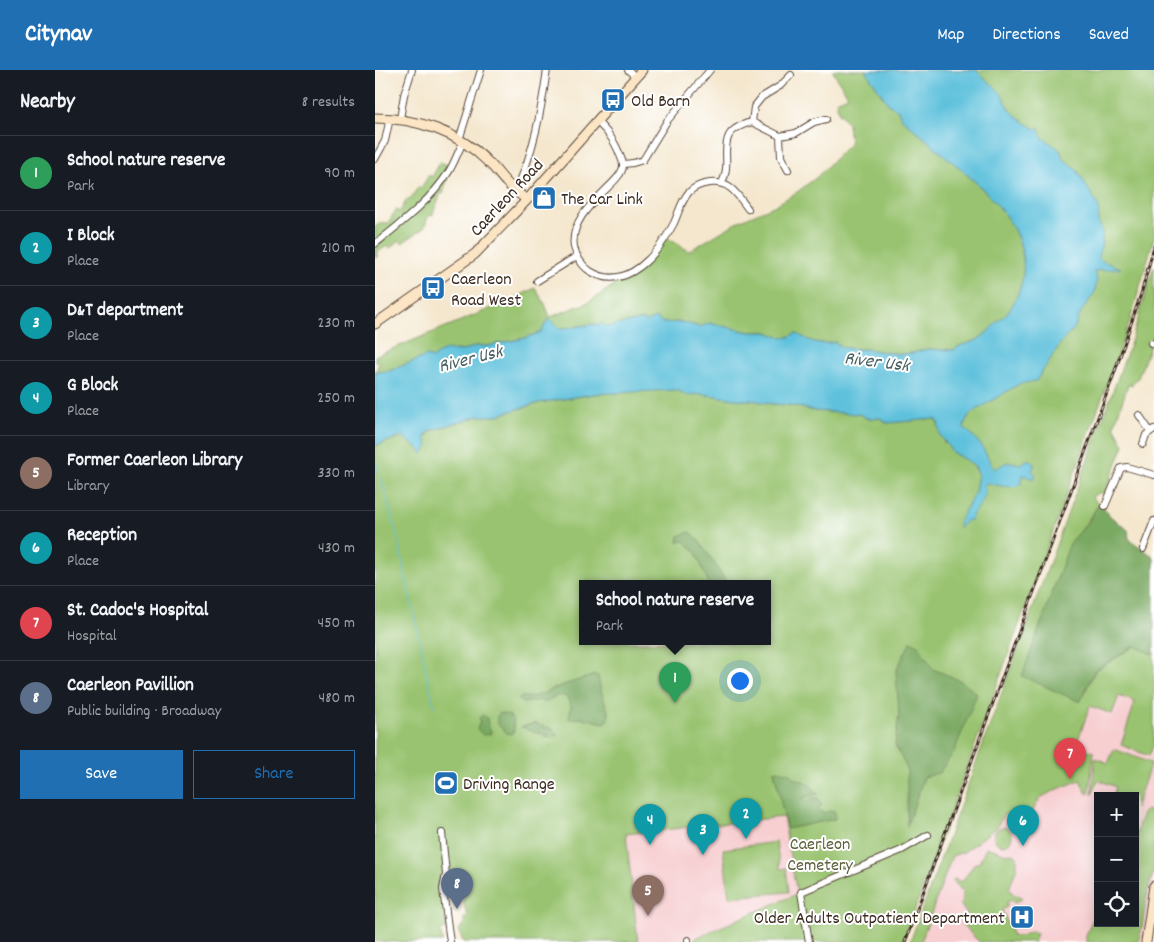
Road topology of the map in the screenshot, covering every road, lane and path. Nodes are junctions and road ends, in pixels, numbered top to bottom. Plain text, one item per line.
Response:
1 (412, 70) edge
2 (481, 70) edge
3 (547, 70) edge
4 (628, 70) edge
5 (710, 70) edge
6 (639, 74) edge
7 (791, 75) dead end
8 (375, 118) edge
9 (390, 118) junction
10 (401, 119) junction
11 (825, 119) dead end
12 (596, 121) junction
13 (752, 122) junction
14 (781, 136) junction
15 (461, 141) junction
16 (375, 158) edge
17 (623, 164) junction
18 (789, 170) dead end
19 (722, 183) junction
20 (516, 190) junction
21 (527, 200) junction
22 (747, 209) dead end
23 (375, 244) edge
24 (577, 256) junction
25 (537, 281) dead end
26 (375, 324) edge
27 (1139, 415) dead end
28 (1152, 430) edge
29 (1143, 444) dead end
30 (1154, 475) edge
31 (1105, 506) dead end
32 (1154, 521) edge
33 (1143, 549) dead end
34 (441, 833) dead end
35 (928, 836) dead end
36 (1153, 892) edge
37 (1151, 915) edge
38 (450, 942) edge
39 (809, 942) edge
40 (1146, 942) edge

1 - 10 street
2 - 15 street
3 - 20 street
4 - 6 street
5 - 17 street
6 - 12 main road, Caerleon Road
7 - 13 street
8 - 9 main road
9 - 10 main road
9 - 16 street
10 - 15 main road
11 - 14 street
12 - 17 street
12 - 21 main road, Caerleon Road
13 - 14 street
13 - 19 street
14 - 18 street
15 - 20 main road
15 - 23 street
17 - 24 street
19 - 22 street
19 - 24 street
20 - 21 main road
21 - 26 main road, Caerleon Road
24 - 25 street
27 - 28 street
28 - 29 street
30 - 31 street
32 - 33 street
34 - 38 street
35 - 39 street
36 - 37 main road
37 - 40 main road

